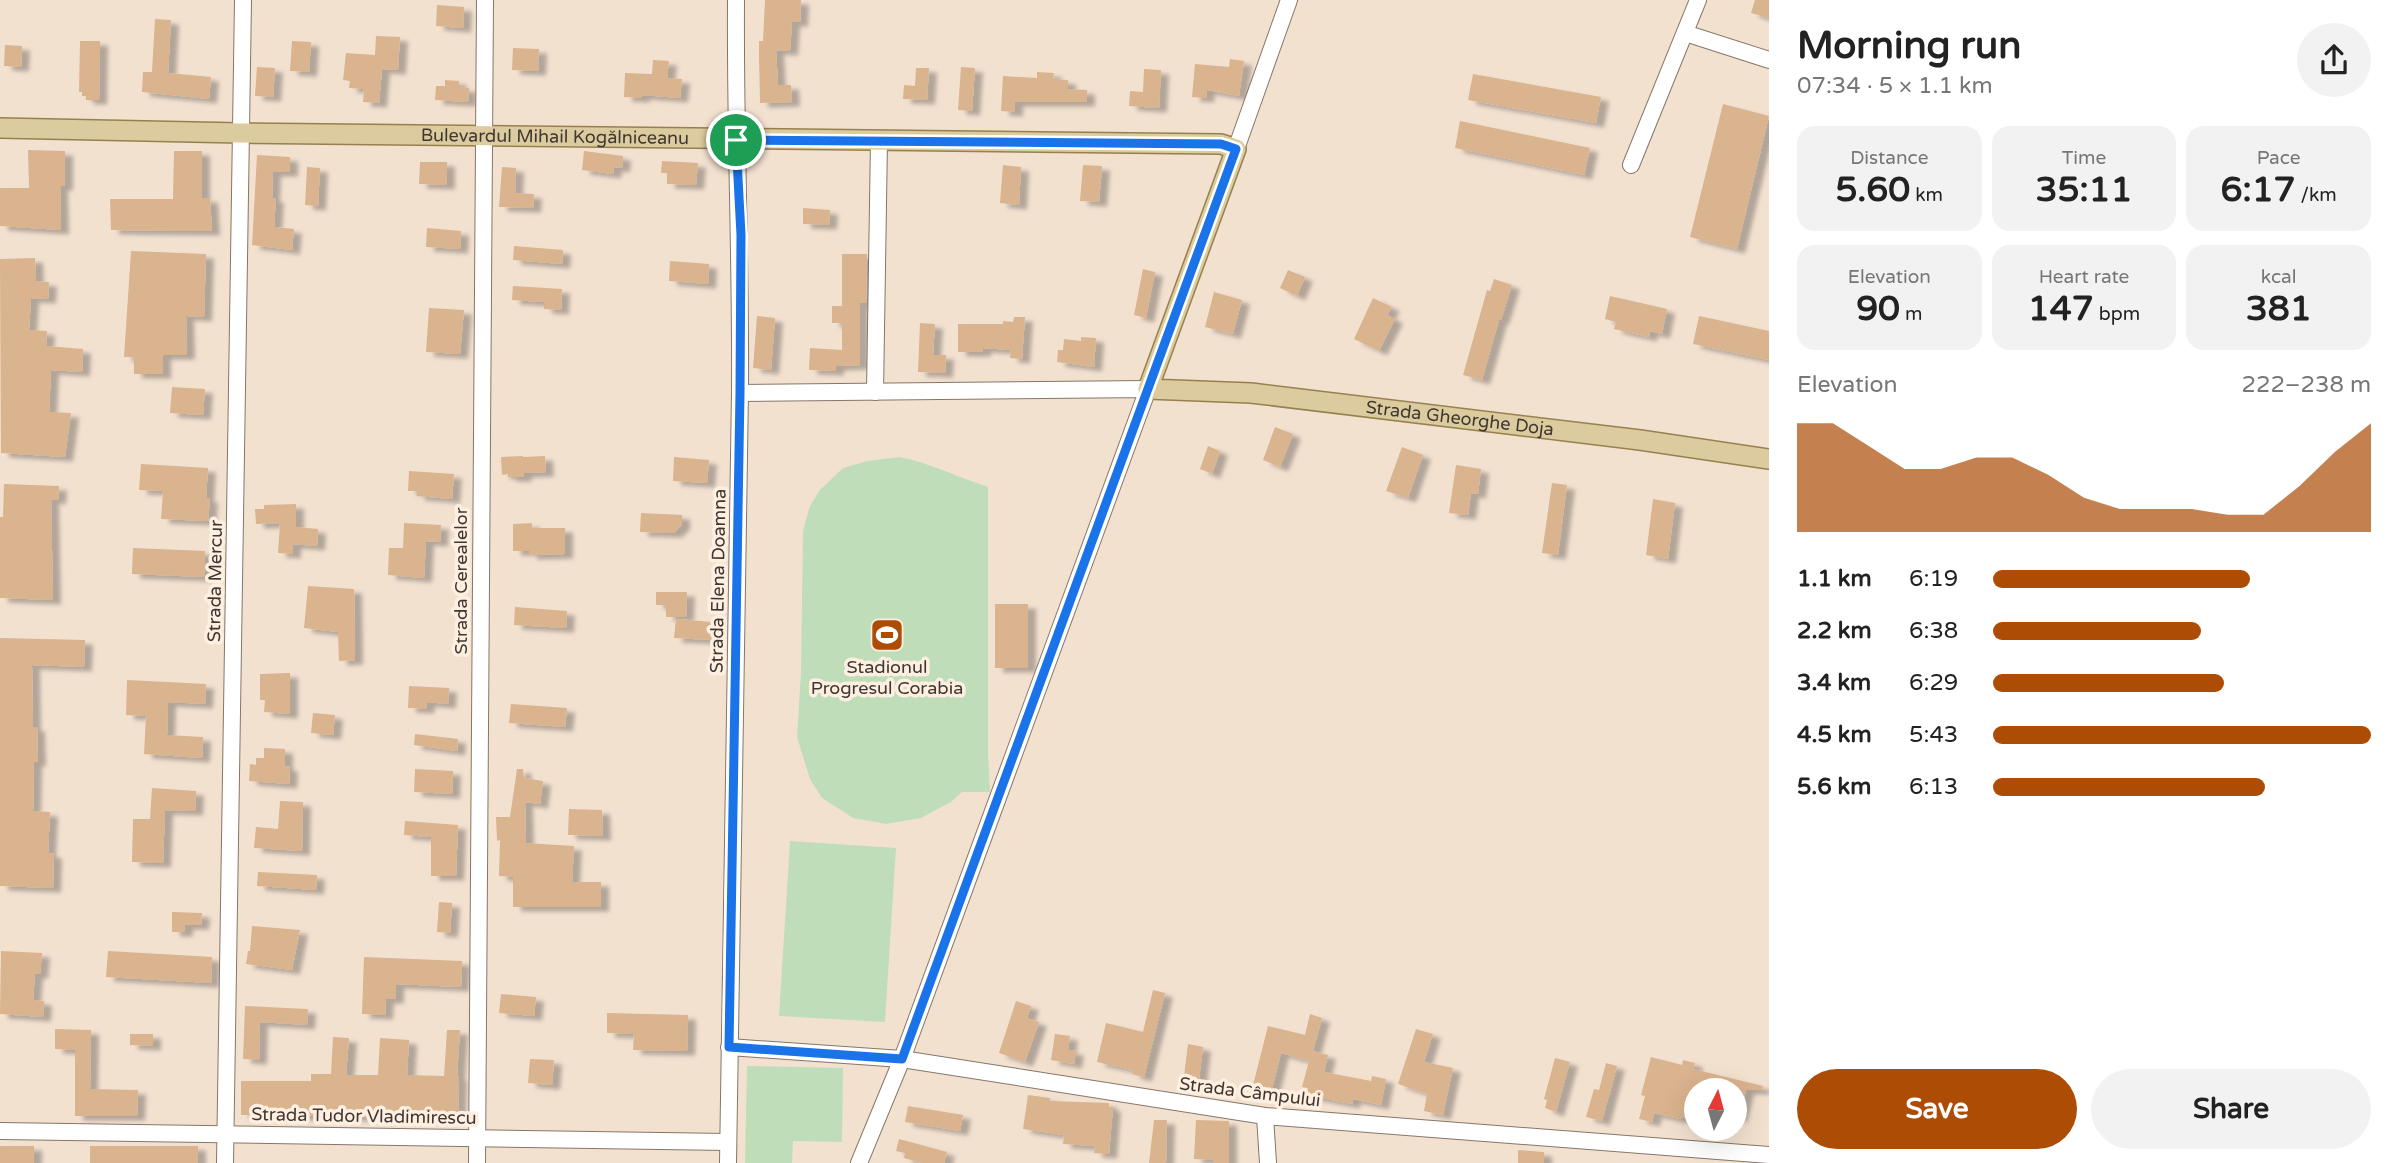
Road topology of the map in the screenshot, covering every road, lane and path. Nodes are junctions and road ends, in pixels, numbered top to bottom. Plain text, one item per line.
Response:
1 (243, 0) edge
2 (485, 0) edge
3 (736, 0) edge
4 (1289, 0) edge
5 (1698, 0) edge
6 (1685, 33) junction
7 (1769, 60) edge
8 (0, 128) edge
9 (241, 133) junction
10 (483, 136) junction
11 (736, 140) junction
12 (879, 141) junction
13 (1236, 149) junction
14 (1632, 164) dead end
15 (1148, 389) junction
16 (875, 392) junction
17 (740, 393) junction
18 (1769, 460) edge
19 (729, 1047) junction
20 (902, 1059) junction
21 (1265, 1116) junction
22 (0, 1131) edge
23 (226, 1133) junction
24 (477, 1137) junction
25 (728, 1142) junction
26 (1769, 1155) edge
27 (225, 1163) edge
28 (477, 1163) edge
29 (728, 1163) edge
30 (859, 1163) edge
31 (1268, 1163) edge

1 - 9 street, Strada Mercur
2 - 10 street, Strada Cerealelor
3 - 11 street, Strada Elena Doamna
4 - 13 street
5 - 6 street
6 - 7 street
6 - 14 street
8 - 9 main road, Bulevardul Mihail Kogălniceanu
9 - 10 main road, Bulevardul Mihail Kogălniceanu
9 - 23 street, Strada Mercur
10 - 11 main road, Bulevardul Mihail Kogălniceanu
10 - 24 street, Strada Cerealelor
11 - 12 main road, Bulevardul Mihail Kogălniceanu
11 - 17 street, Strada Elena Doamna
12 - 13 main road, Bulevardul Mihail Kogălniceanu
12 - 16 street
13 - 15 main road
15 - 16 street
15 - 18 main road, Strada Gheorghe Doja
15 - 20 street
16 - 17 street
17 - 19 street, Strada Elena Doamna
19 - 20 street, Strada Câmpului
19 - 25 street, Strada Elena Doamna
20 - 21 street, Strada Câmpului
20 - 30 street
21 - 26 street, Strada Câmpului
21 - 31 street
22 - 23 street, Strada Tudor Vladimirescu
23 - 24 street, Strada Tudor Vladimirescu
23 - 27 street, Strada Mercur
24 - 25 street, Strada Tudor Vladimirescu
24 - 28 street, Strada Cerealelor
25 - 29 street, Strada Elena Doamna

